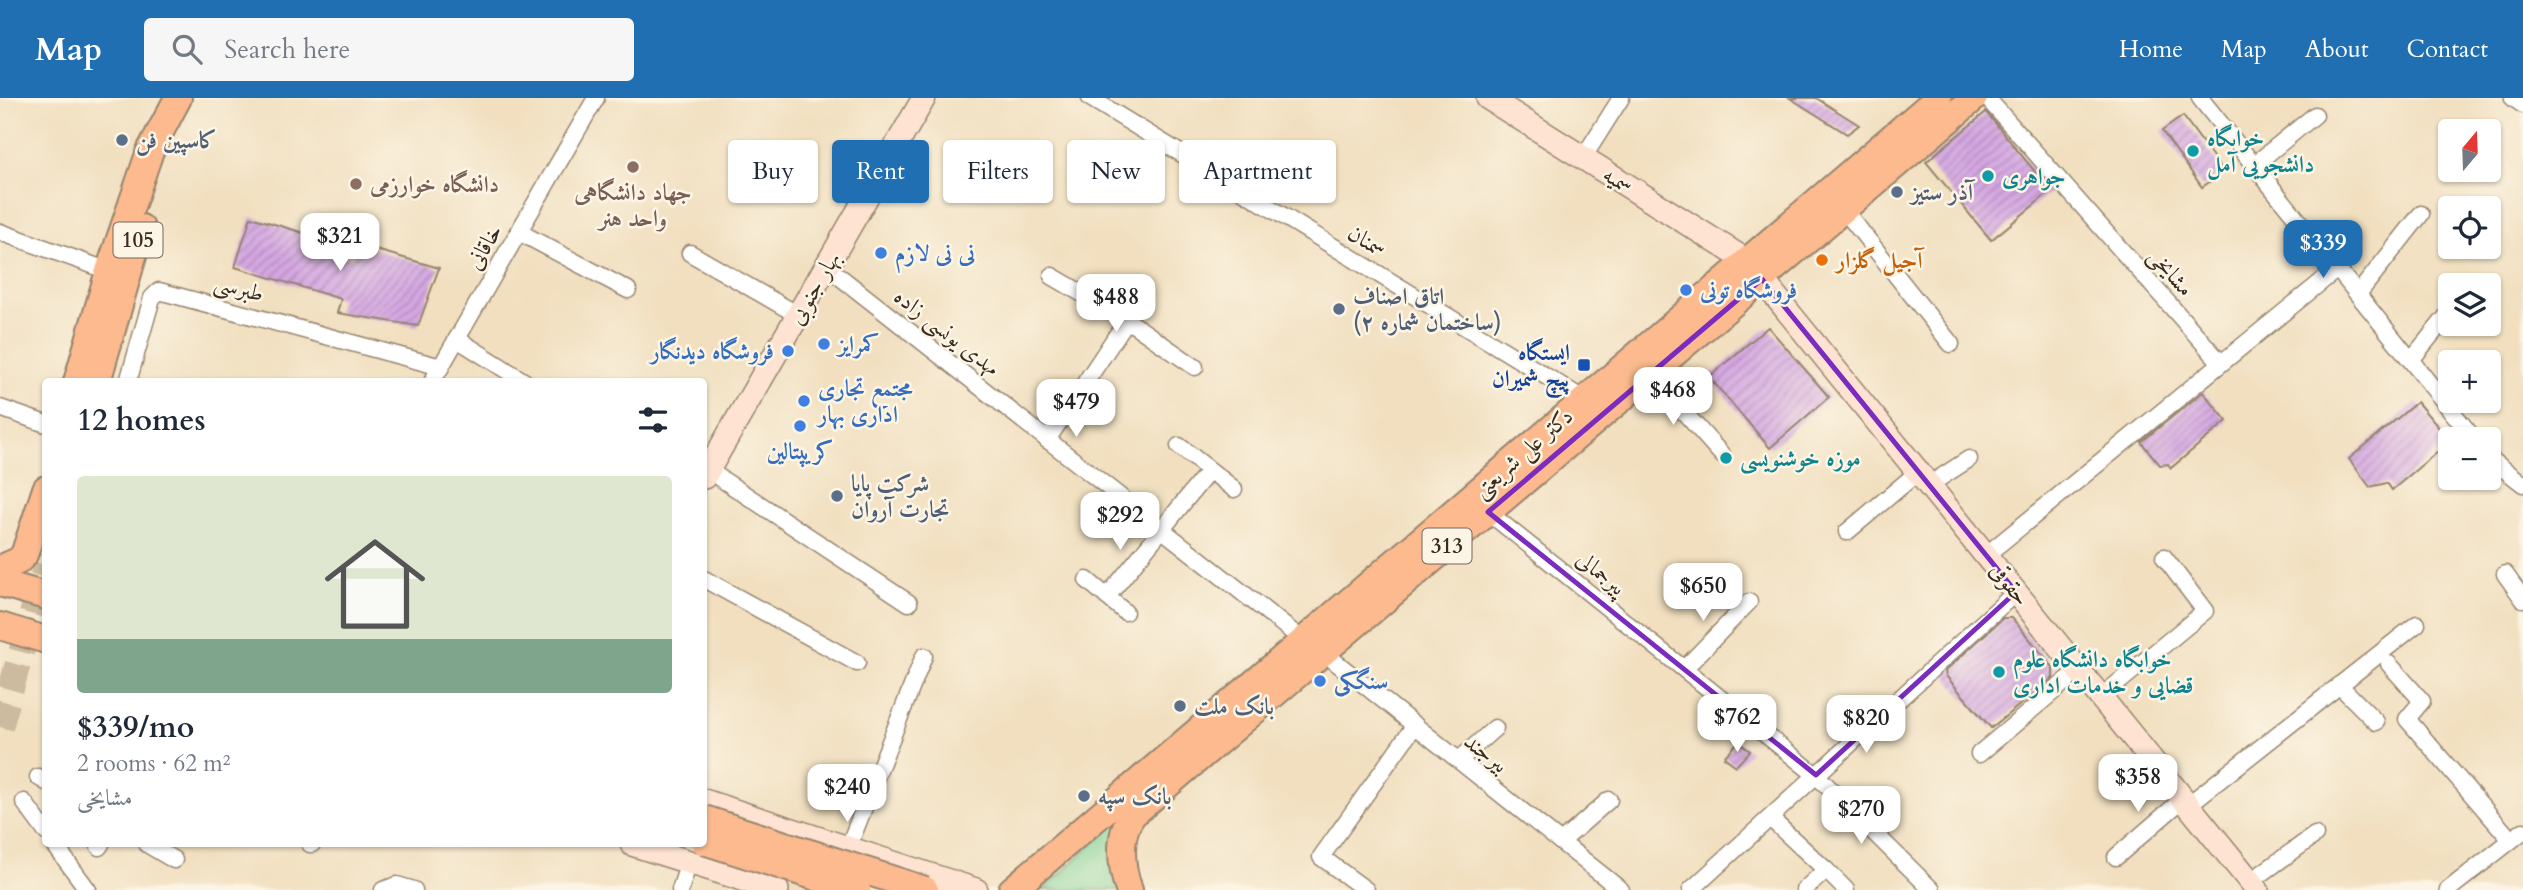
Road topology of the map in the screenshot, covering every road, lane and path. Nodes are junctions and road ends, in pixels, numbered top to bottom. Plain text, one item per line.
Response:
1 (178, 98) edge
2 (596, 98) edge
3 (924, 98) edge
4 (1090, 98) edge
5 (1489, 98) edge
6 (1621, 98) edge
7 (1938, 98) edge
8 (1974, 98) edge
9 (1987, 98) edge
10 (2200, 98) edge
11 (2513, 98) edge
12 (2523, 105) edge
13 (2315, 114) dead end
14 (1583, 158) junction
15 (2254, 165) junction
16 (1844, 210) junction
17 (2421, 214) dead end
18 (0, 232) edge
19 (519, 232) junction
20 (690, 253) dead end
21 (826, 266) junction
22 (2337, 269) junction
23 (1754, 270) junction
24 (109, 271) junction
25 (1052, 276) dead end
26 (628, 290) dead end
27 (2358, 294) junction
28 (798, 315) junction
29 (1127, 320) junction
30 (2438, 327) edge
31 (457, 340) junction
32 (1951, 344) dead end
33 (2411, 360) junction
34 (2221, 363) junction
35 (441, 367) junction
36 (1195, 367) dead end
37 (1650, 373) junction
38 (78, 378) edge
39 (98, 378) edge
40 (129, 378) edge
41 (434, 378) edge
42 (519, 378) edge
43 (1585, 400) junction
44 (0, 408) edge
45 (42, 423) edge
46 (2464, 427) edge
47 (1047, 440) junction
48 (1179, 446) dead end
49 (1723, 456) dead end
50 (1969, 459) dead end
51 (2501, 467) edge
52 (1209, 471) junction
53 (707, 472) edge
54 (707, 475) edge
55 (1924, 478) junction
56 (2523, 484) edge
57 (1234, 489) dead end
58 (42, 501) edge
59 (1488, 512) junction
60 (1162, 529) junction
61 (1847, 532) dead end
62 (1986, 555) junction
63 (2164, 556) dead end
64 (0, 569) edge
65 (2505, 574) dead end
66 (1087, 580) dead end
67 (707, 581) edge
68 (0, 583) edge
69 (2016, 592) junction
70 (42, 596) edge
71 (1107, 597) junction
72 (2523, 599) edge
73 (1749, 602) dead end
74 (909, 603) dead end
75 (1125, 612) dead end
76 (2417, 624) dead end
77 (0, 626) edge
78 (42, 639) edge
79 (1314, 646) junction
80 (924, 656) dead end
81 (857, 663) dead end
82 (2389, 664) dead end
83 (1684, 669) junction
84 (2079, 670) junction
85 (2339, 685) junction
86 (2101, 698) junction
87 (2376, 722) dead end
88 (1415, 725) junction
89 (1495, 728) dead end
90 (1979, 754) dead end
91 (1459, 760) junction
92 (1816, 775) junction
93 (1608, 800) dead end
94 (707, 802) edge
95 (2186, 802) junction
96 (24, 803) dead end
97 (1770, 818) junction
98 (707, 820) edge
99 (773, 823) junction
100 (42, 827) edge
101 (2315, 835) dead end
102 (2517, 835) edge
103 (1561, 842) junction
104 (56, 847) edge
105 (152, 847) edge
106 (659, 847) edge
107 (848, 848) junction
108 (696, 851) edge
109 (2116, 857) dead end
110 (174, 860) dead end
111 (1826, 870) junction
112 (747, 880) junction
113 (2254, 886) edge
114 (2452, 889) edge
115 (88, 890) edge
116 (383, 890) edge
117 (414, 890) edge
118 (680, 890) edge
119 (777, 890) edge
120 (857, 890) edge
121 (925, 890) edge
122 (976, 890) edge
123 (1012, 890) edge
124 (1129, 890) edge
125 (1366, 890) edge
126 (1621, 890) edge
127 (1692, 890) edge
128 (1804, 890) edge
129 (1846, 890) edge
130 (1931, 890) edge

1 - 24 main road
1 - 39 main road, 105
2 - 19 street, خاقانی
3 - 21 main road, بهار جنوبی
4 - 43 street, سمنان
5 - 14 main road, سمیه
6 - 14 street
7 - 23 main road, دکتر علی شریعتی / 313
8 - 16 main road, دکتر علی شریعتی / 313
9 - 34 street, مشایخی
10 - 15 street
11 - 12 street
13 - 15 street
14 - 23 main road, سمیه
15 - 22 street
16 - 23 main road, دکتر علی شریعتی / 313
16 - 32 street
17 - 27 street
18 - 24 street
19 - 26 street
19 - 31 street, خاقانی
20 - 28 street
21 - 28 main road, بهار جنوبی
21 - 47 street, مهدی یونسی زاده
22 - 27 street
22 - 34 street
23 - 37 main road, دکتر علی شریعتی / 313
23 - 43 main road, دکتر علی شریعتی / 313
23 - 55 main road, حقوقی
24 - 38 main road
25 - 29 street
27 - 33 street
28 - 53 main road, بهار جنوبی
29 - 36 street
29 - 47 street
30 - 33 street
31 - 35 street, خاقانی
31 - 42 street
33 - 46 street
34 - 62 street
35 - 40 street, طبرسی
35 - 41 street, خاقانی
37 - 49 street
37 - 59 main road, دکتر علی شریعتی / 313
43 - 79 main road, دکتر علی شریعتی / 313
44 - 45 street
47 - 60 street, مهدی یونسی زاده
48 - 52 street
50 - 55 street
51 - 56 street
52 - 57 street
52 - 60 street
54 - 74 street
55 - 61 street
55 - 62 main road, حقوقی
58 - 64 main road
59 - 79 main road, دکتر علی شریعتی / 313
59 - 83 street, پیرجمالی
60 - 71 street
60 - 79 street, مهدی یونسی زاده
62 - 69 main road, حقوقی
63 - 86 street
65 - 72 street
66 - 71 street
67 - 81 street
68 - 70 main road
69 - 84 main road, حقوقی
69 - 92 street
71 - 75 street
73 - 83 street
76 - 85 street
77 - 78 main road
79 - 88 street, بیرجند
79 - 123 main road, دکتر علی شریعتی / 313
79 - 124 main road, دکتر علی شریعتی / 313
80 - 107 street
82 - 102 street
83 - 92 street, پیرجمالی
84 - 86 main road, حقوقی
84 - 90 street
85 - 87 street
85 - 95 street
86 - 95 main road, حقوقی
88 - 91 street, بیرجند
88 - 125 street
89 - 91 street
91 - 103 street, بیرجند
92 - 97 street
92 - 130 street, پیرجمالی
93 - 103 street
94 - 99 main road
95 - 109 street
95 - 113 main road, حقوقی
96 - 100 street
97 - 111 street
97 - 127 street
98 - 121 main road, bridge
99 - 107 main road
99 - 112 main road
101 - 113 street
102 - 114 street
103 - 126 street, بیرجند
104 - 115 street
105 - 110 street
106 - 108 main road
107 - 122 main road
108 - 112 main road
108 - 118 street
108 - 120 main road, bridge
111 - 128 street
111 - 129 street
112 - 119 main road
116 - 117 street

